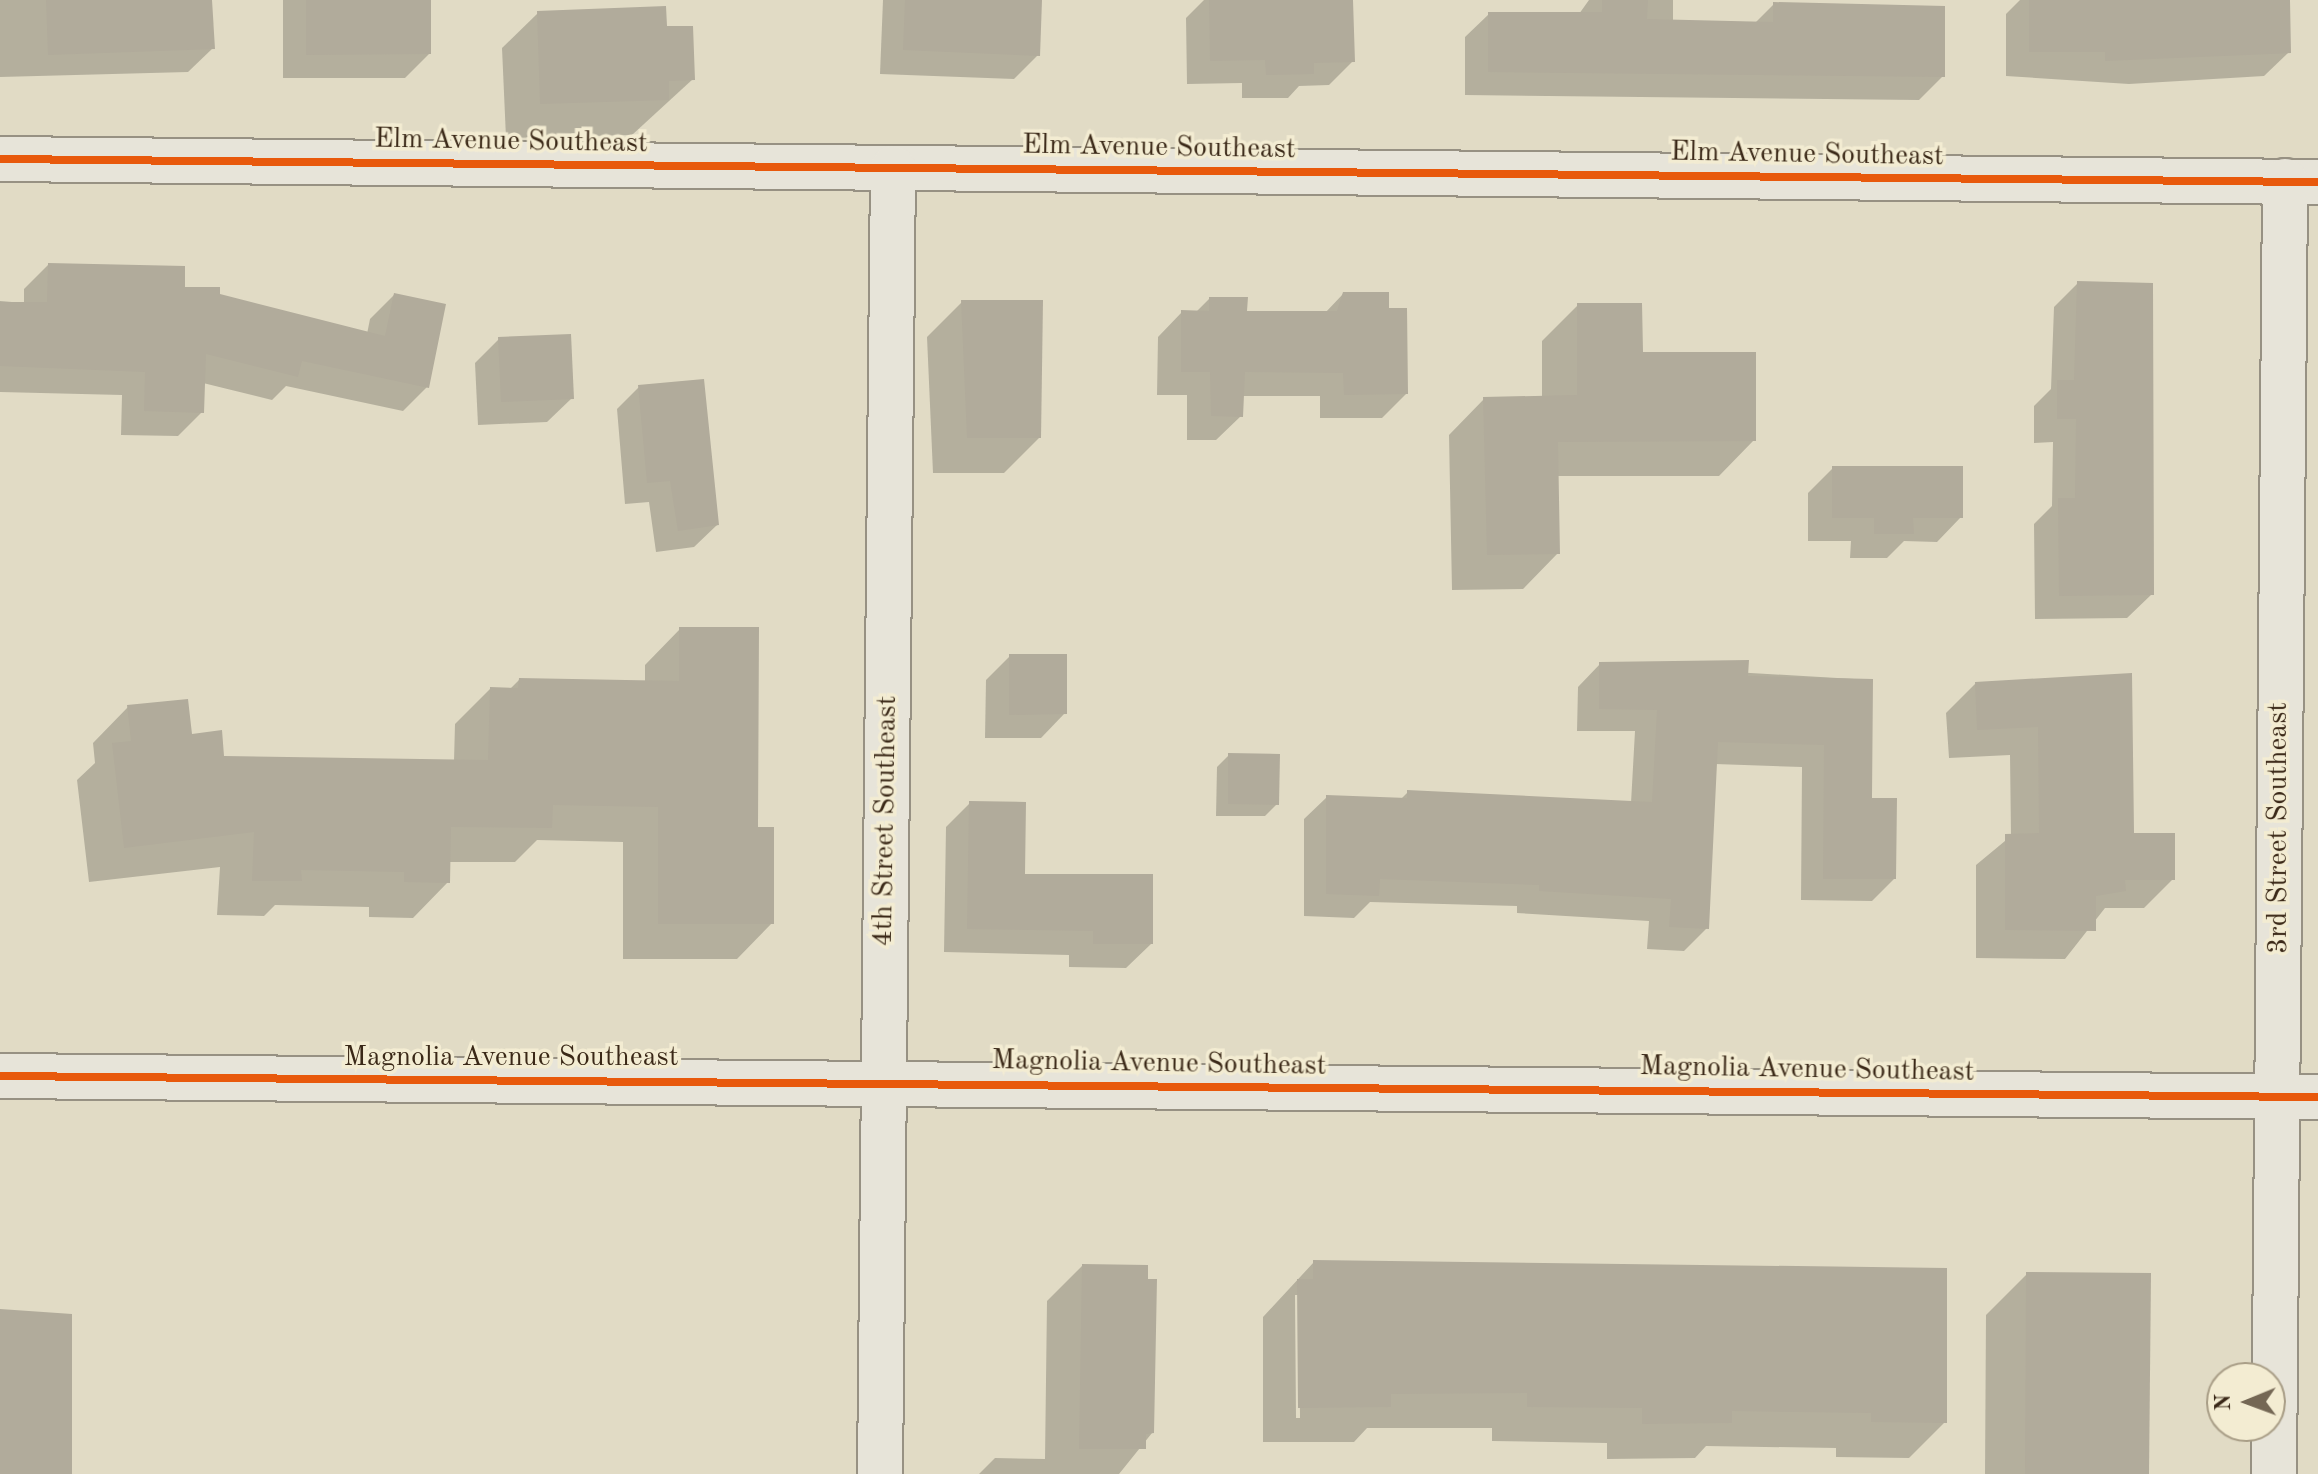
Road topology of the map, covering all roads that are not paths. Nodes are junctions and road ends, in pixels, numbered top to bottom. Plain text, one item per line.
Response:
1 (0, 159) edge
2 (893, 168) junction
3 (2301, 182) edge
4 (0, 1076) edge
5 (883, 1083) junction
6 (2298, 1097) edge
7 (880, 1474) edge
8 (2274, 1474) edge

1 - 2 street, Elm Avenue Southeast
2 - 3 street, Elm Avenue Southeast
2 - 5 street, 4th Street Southeast
3 - 6 street, 3rd Street Southeast
4 - 5 street, Magnolia Avenue Southeast
5 - 6 street, Magnolia Avenue Southeast
5 - 7 street, 4th Street Southeast
6 - 8 street, 3rd Street Southeast

